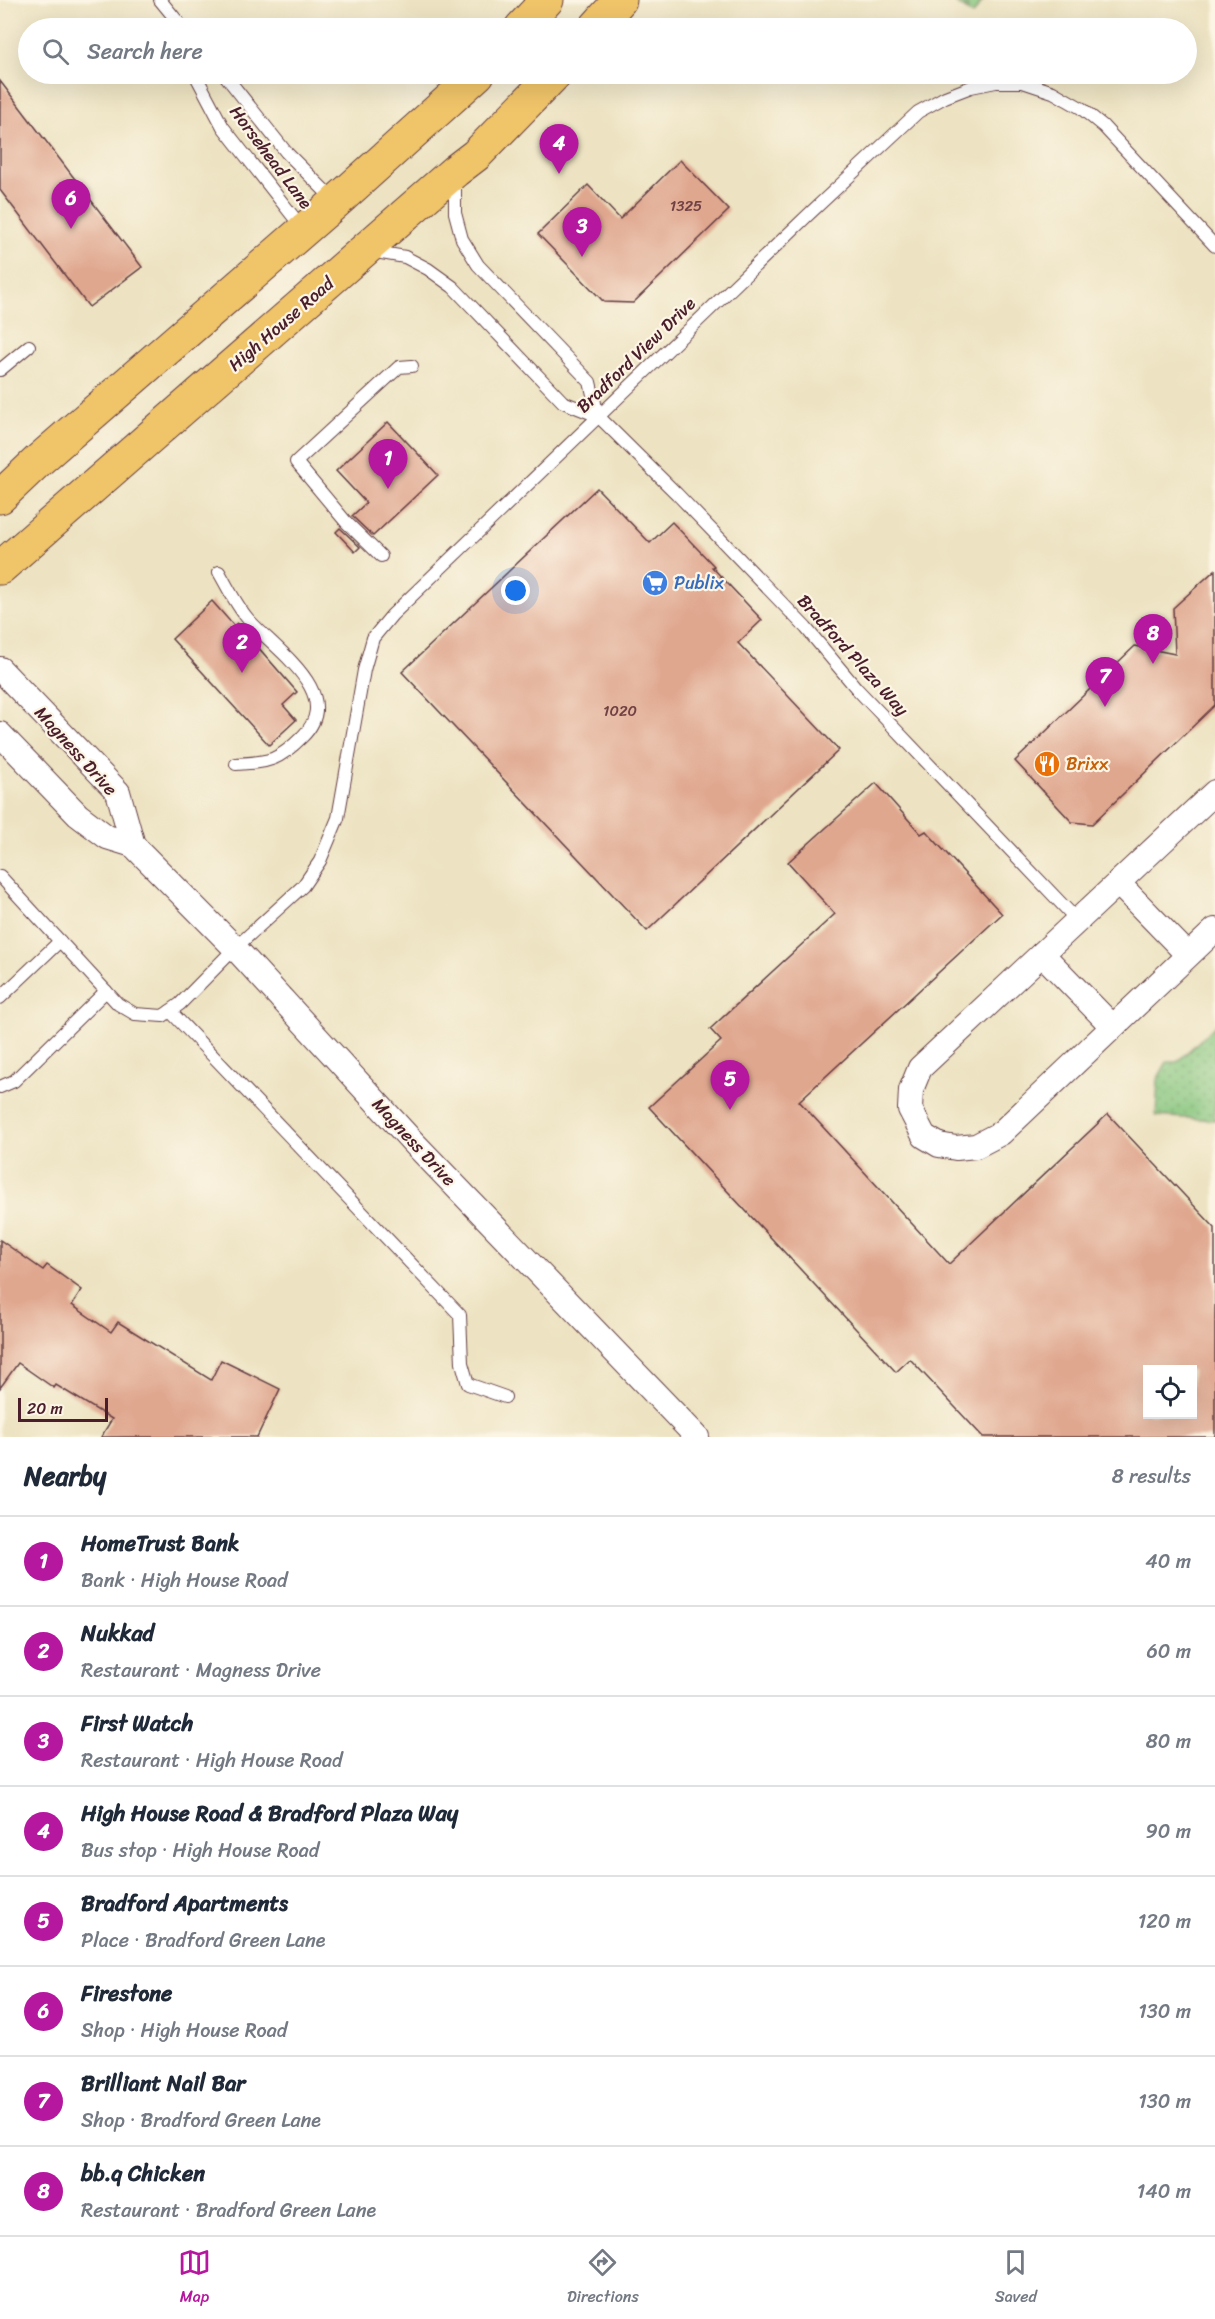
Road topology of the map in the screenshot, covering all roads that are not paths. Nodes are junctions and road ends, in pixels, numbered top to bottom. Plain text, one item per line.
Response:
1 (160, 0) edge
2 (547, 0) edge
3 (620, 0) edge
4 (170, 14) junction
5 (172, 18) edge
6 (174, 18) edge
7 (530, 18) edge
8 (604, 18) edge
9 (200, 84) edge
10 (232, 84) edge
11 (467, 84) edge
12 (545, 84) edge
13 (986, 84) edge
14 (1029, 84) edge
15 (455, 171) junction
16 (336, 202) junction
17 (304, 230) junction
18 (1215, 246) edge
19 (366, 250) junction
20 (29, 346) dead end
21 (412, 366) dead end
22 (0, 370) edge
23 (598, 416) junction
24 (0, 497) edge
25 (381, 556) dead end
26 (0, 568) edge
27 (219, 572) dead end
28 (0, 669) edge
29 (0, 734) edge
30 (236, 764) dead end
31 (1215, 792) edge
32 (133, 845) junction
33 (0, 876) edge
34 (1118, 883) junction
35 (1077, 920) junction
36 (1215, 930) edge
37 (60, 941) junction
38 (235, 948) junction
39 (1042, 954) junction
40 (1188, 955) junction
41 (106, 991) junction
42 (0, 998) edge
43 (170, 1011) junction
44 (1112, 1026) junction
45 (0, 1087) edge
46 (505, 1397) dead end
47 (697, 1437) edge

1 - 4 lane
2 - 7 main road
3 - 8 main road
4 - 5 lane
4 - 6 lane
9 - 17 lane, Horsehead Lane
10 - 16 lane, Horsehead Lane
11 - 16 main road
12 - 15 main road, High House Road
13 - 23 lane, Bradford View Drive
14 - 18 lane, Bradford View Drive
15 - 19 main road, High House Road
15 - 23 lane
16 - 17 main road
17 - 24 main road
19 - 23 lane, Bradford Plaza Way
19 - 26 main road, High House Road
20 - 22 lane
21 - 25 lane
23 - 35 lane, Bradford Plaza Way
23 - 38 lane, Bradford View Drive
27 - 30 lane
28 - 32 street, Magness Drive
29 - 32 street, Magness Drive
31 - 34 street
32 - 38 street, Magness Drive
33 - 37 lane
34 - 35 street
34 - 40 street
35 - 39 street
36 - 40 street
37 - 41 lane
37 - 42 lane
38 - 43 lane, Bradford View Drive
38 - 47 street, Magness Drive
39 - 44 street
39 - 44 street
40 - 44 street
41 - 43 lane
41 - 45 lane
43 - 46 lane

